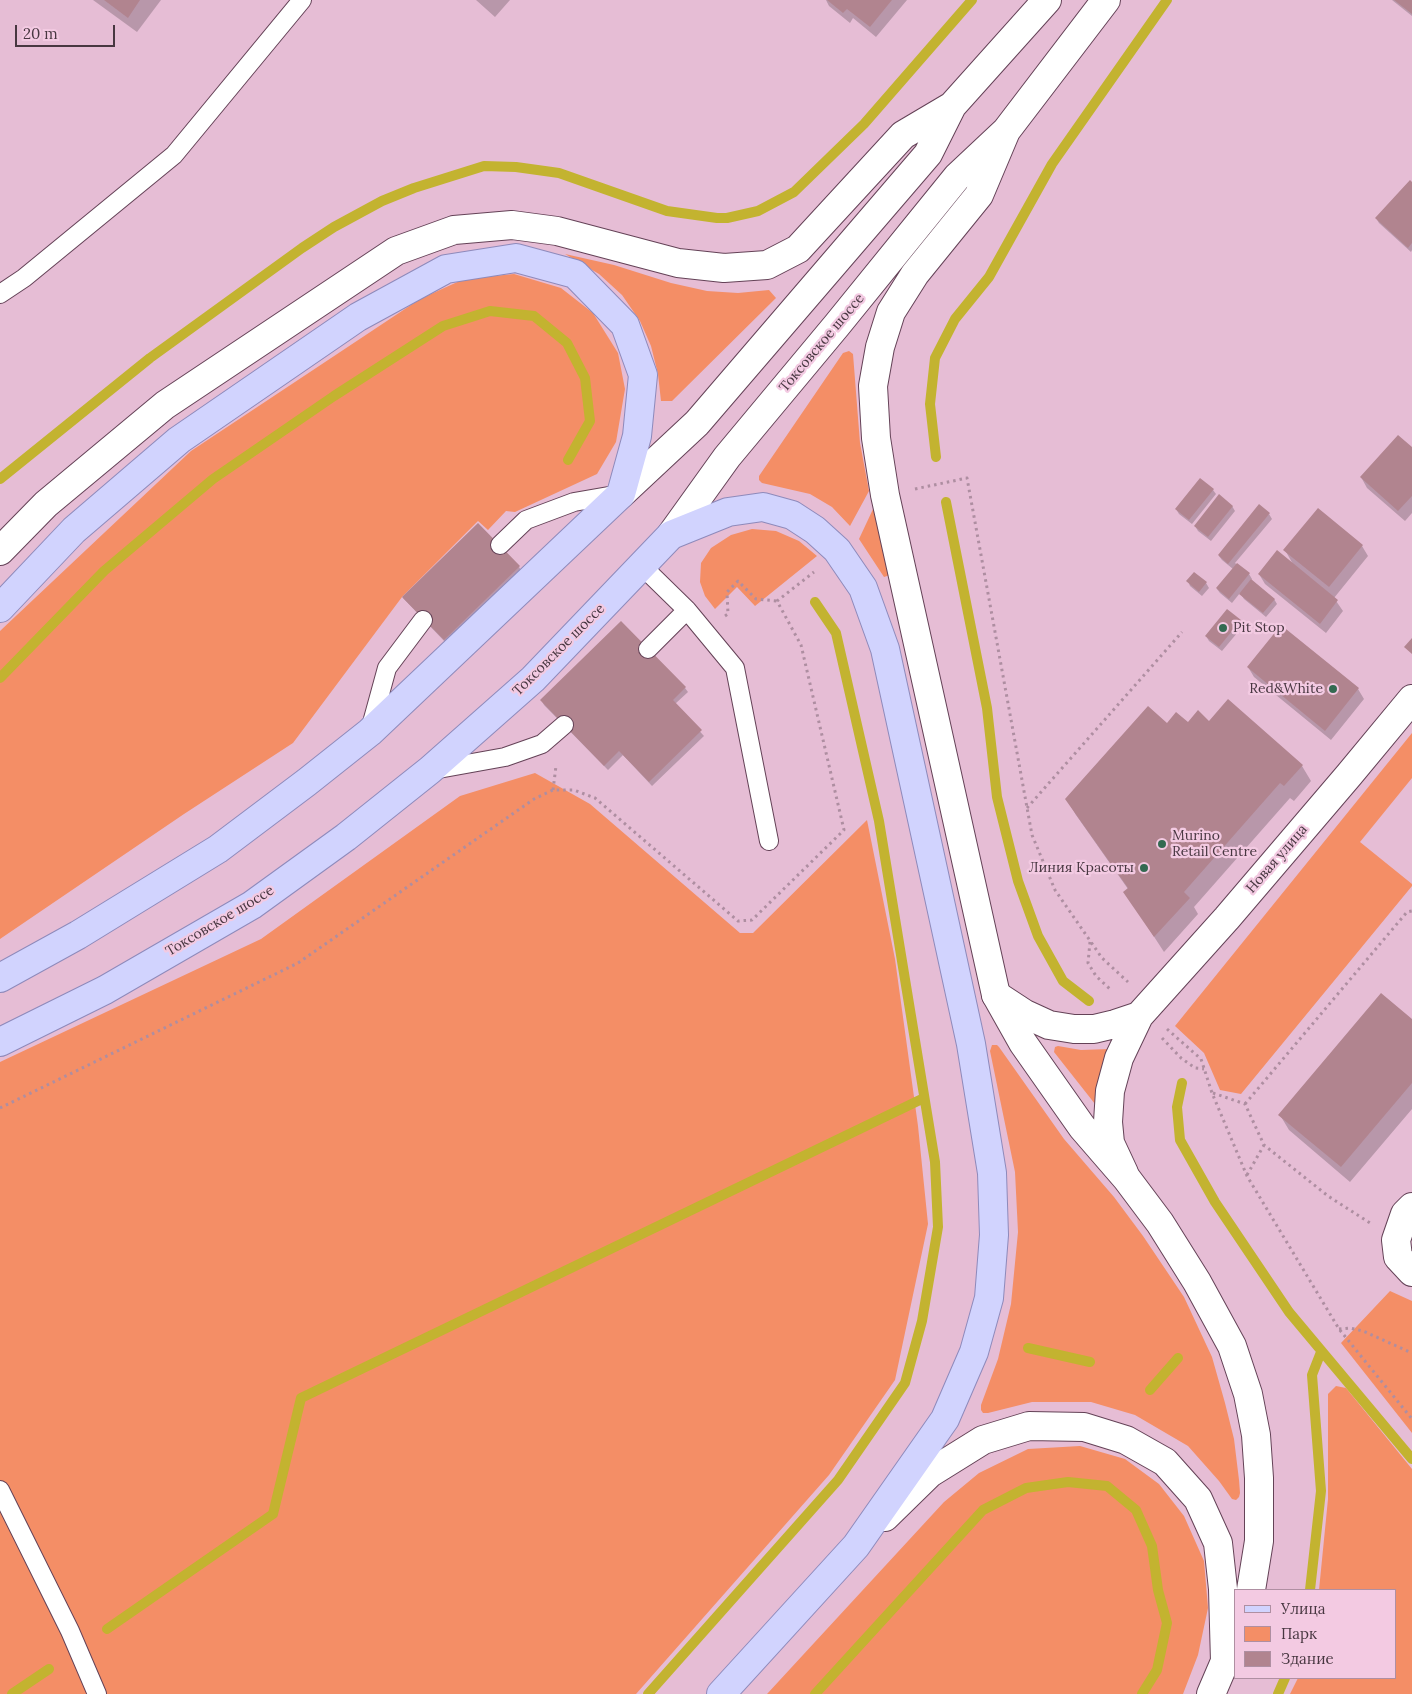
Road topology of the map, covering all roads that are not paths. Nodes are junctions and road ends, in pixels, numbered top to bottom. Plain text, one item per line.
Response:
1 (302, 0) edge
2 (1048, 0) edge
3 (1106, 0) edge
4 (952, 106) junction
5 (1006, 131) junction
6 (0, 294) edge
7 (621, 494) junction
8 (671, 535) junction
9 (500, 545) dead end
10 (0, 551) edge
11 (642, 566) junction
12 (0, 608) edge
13 (687, 610) junction
14 (424, 620) dead end
15 (648, 649) dead end
16 (1412, 699) edge
17 (564, 725) dead end
18 (370, 732) junction
19 (430, 770) junction
20 (769, 841) dead end
21 (0, 978) edge
22 (996, 995) junction
23 (1139, 1016) junction
24 (0, 1042) edge
25 (1127, 1179) junction
26 (1412, 1207) edge
27 (1412, 1272) edge
28 (0, 1490) edge
29 (856, 1546) junction
30 (1251, 1589) edge
31 (1234, 1639) edge
32 (1225, 1662) junction
33 (96, 1694) edge
34 (720, 1694) edge
35 (1211, 1694) edge

1 - 6 lane
2 - 4 main road
3 - 5 main road
4 - 7 main road
4 - 10 main road
5 - 8 main road, Токсовское шоссе
5 - 22 main road
7 - 9 lane
7 - 12 main road
7 - 18 main road
8 - 11 main road, Токсовское шоссе
8 - 29 main road
11 - 13 lane
11 - 19 main road, Токсовское шоссе
13 - 15 lane
13 - 20 lane
14 - 18 lane
16 - 23 main road, Новая улица
17 - 19 lane
18 - 21 main road
19 - 24 main road, Токсовское шоссе
22 - 23 main road
22 - 25 main road
23 - 25 main road
25 - 30 main road
26 - 27 main road
28 - 33 lane
29 - 32 main road
29 - 34 main road
31 - 32 main road
32 - 35 main road

